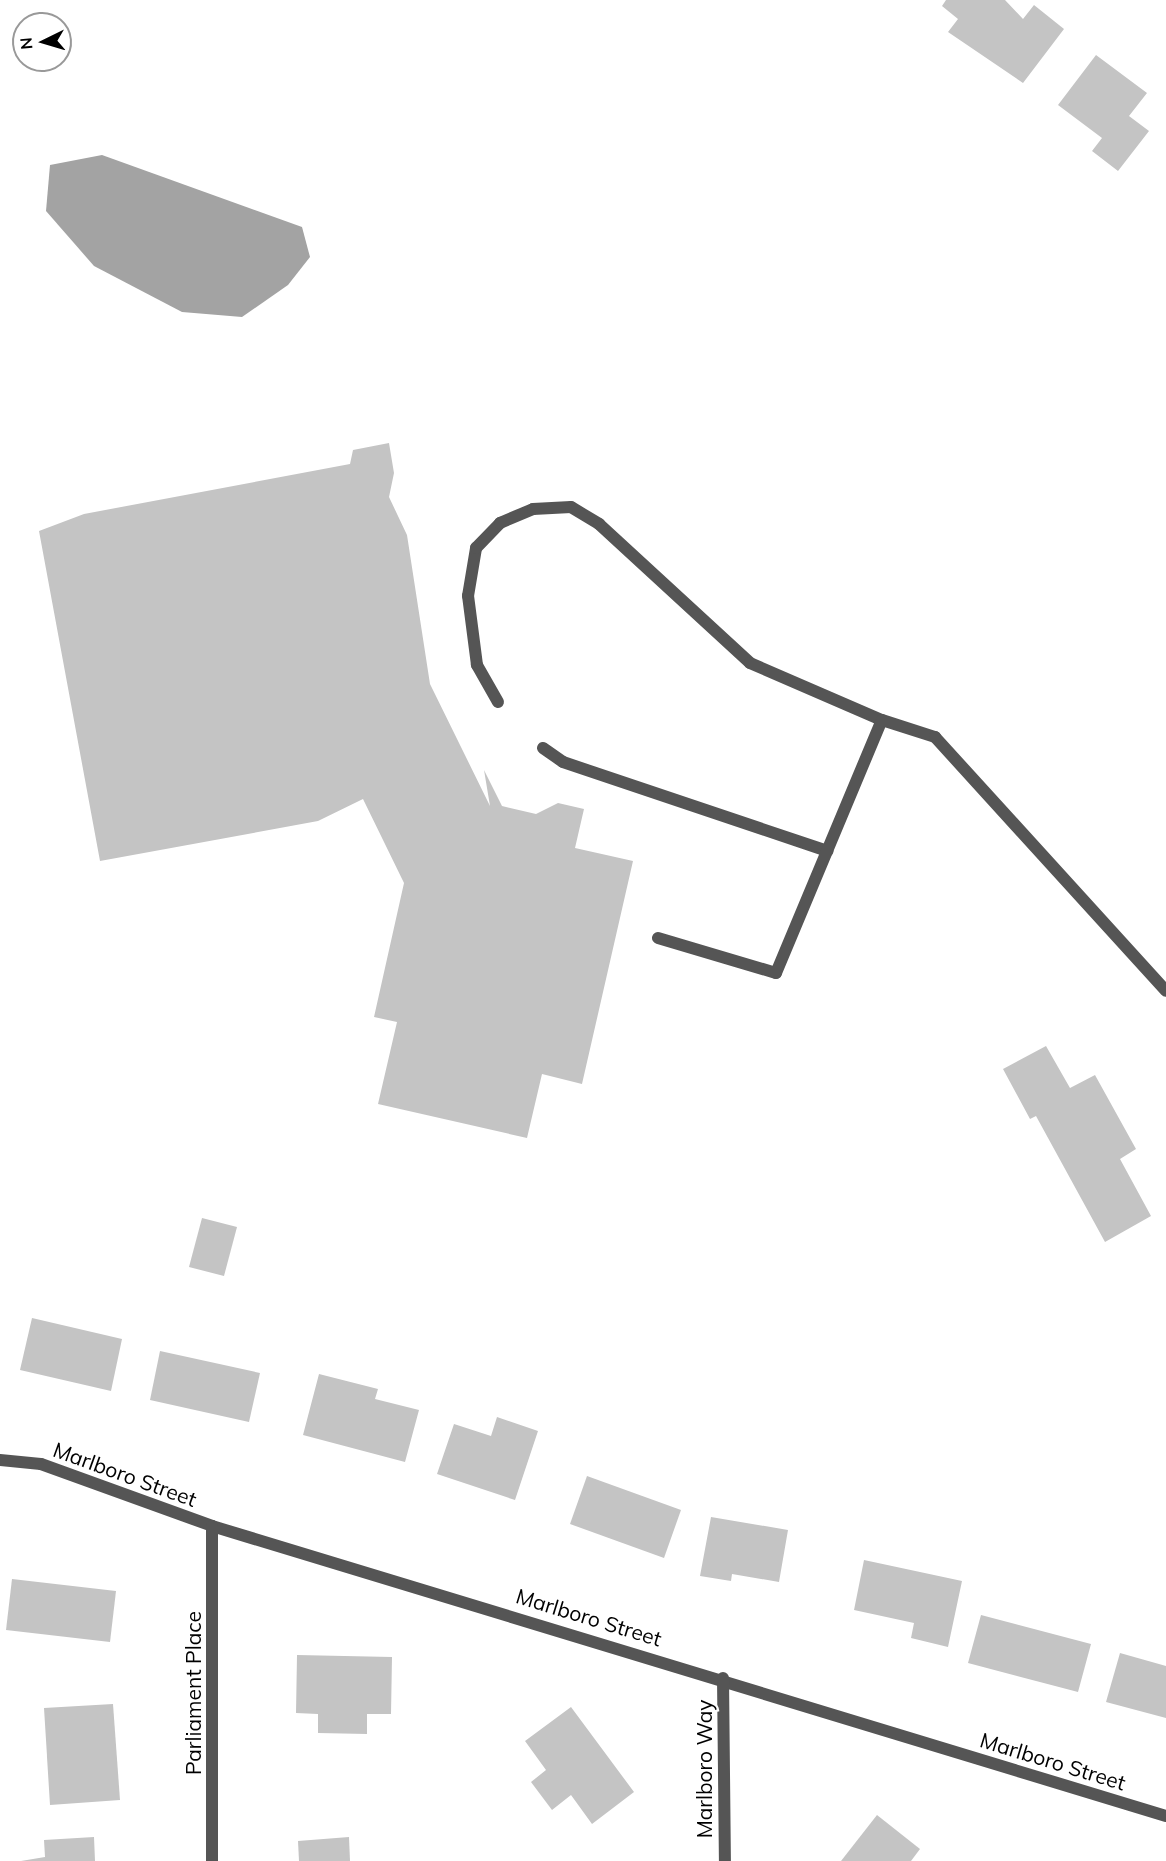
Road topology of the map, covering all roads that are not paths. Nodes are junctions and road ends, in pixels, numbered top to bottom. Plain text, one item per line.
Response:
1 (498, 702) dead end
2 (882, 720) junction
3 (543, 748) dead end
4 (827, 851) junction
5 (658, 938) dead end
6 (1166, 991) edge
7 (0, 1460) edge
8 (212, 1526) junction
9 (723, 1678) junction
10 (1166, 1816) edge
11 (212, 1861) edge
12 (725, 1861) edge

1 - 2 street
2 - 4 street
2 - 6 street
3 - 4 street
4 - 5 street
7 - 8 street, Marlboro Street
8 - 9 street, Marlboro Street
8 - 11 street, Parliament Place
9 - 10 street, Marlboro Street
9 - 12 street, Marlboro Way

